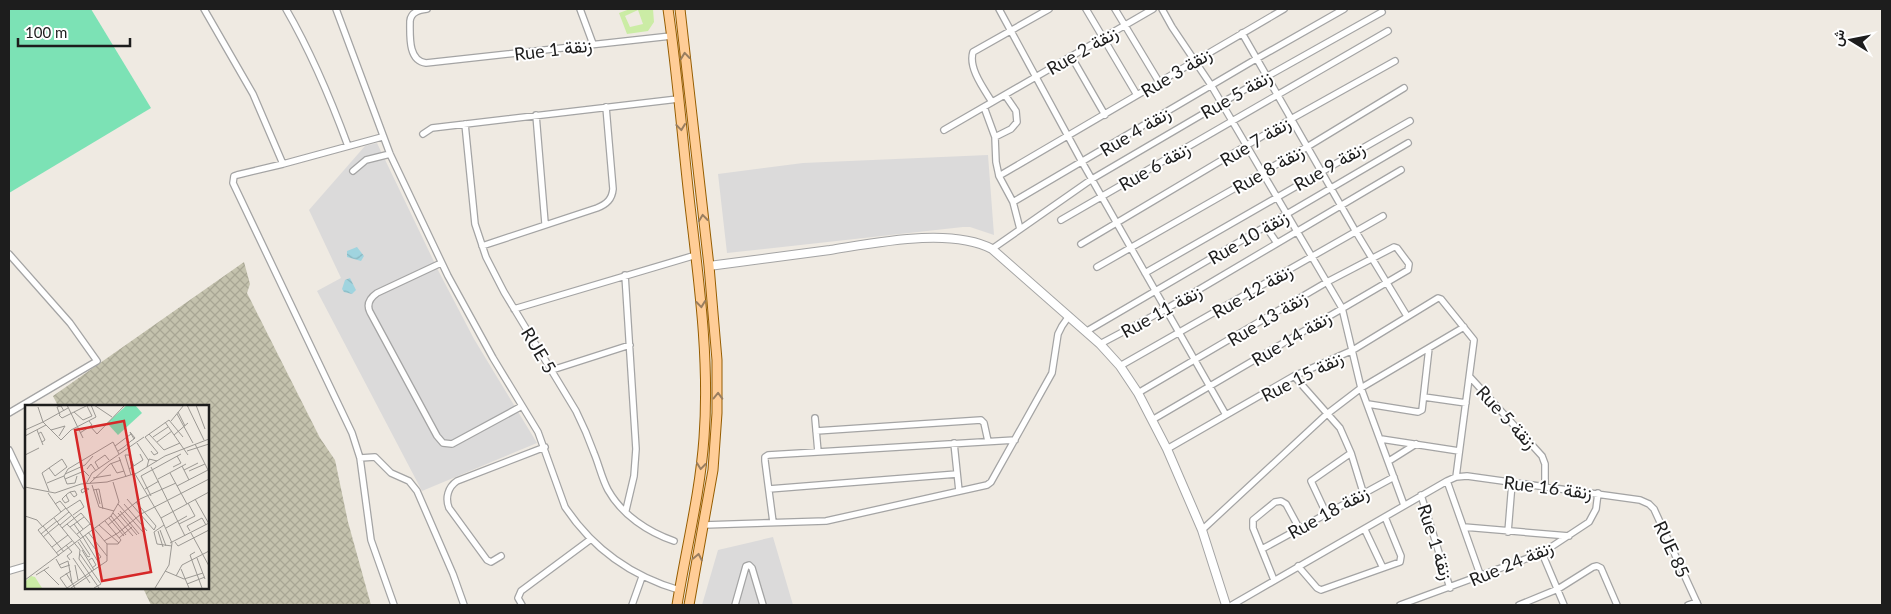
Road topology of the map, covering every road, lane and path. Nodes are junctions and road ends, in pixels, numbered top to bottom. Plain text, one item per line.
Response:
1 (204, 9) edge
2 (286, 9) edge
3 (336, 9) edge
4 (427, 9) edge
5 (580, 9) edge
6 (668, 9) edge
7 (680, 9) edge
8 (999, 9) edge
9 (1049, 9) edge
10 (1086, 9) edge
11 (1114, 9) edge
12 (1154, 9) edge
13 (1162, 9) edge
14 (1284, 9) edge
15 (1344, 9) edge
16 (1382, 12) dead end
17 (1124, 25) junction
18 (1011, 30) junction
19 (1388, 31) dead end
20 (1242, 33) junction
21 (671, 36) junction
22 (1103, 38) junction
23 (593, 44) junction
24 (1071, 56) junction
25 (1256, 59) junction
26 (1195, 60) junction
27 (1395, 61) dead end
28 (1036, 76) junction
29 (1266, 76) junction
30 (1159, 82) junction
31 (1212, 85) junction
32 (1404, 88) dead end
33 (1277, 94) junction
34 (1005, 95) junction
35 (1138, 95) junction
36 (678, 99) junction
37 (992, 102) junction
38 (1221, 103) junction
39 (606, 107) junction
40 (984, 107) junction
41 (536, 115) junction
42 (1105, 115) junction
43 (1292, 119) junction
44 (1232, 121) junction
45 (1410, 121) dead end
46 (465, 124) junction
47 (944, 130) dead end
48 (423, 134) dead end
49 (1068, 136) junction
50 (382, 137) junction
51 (995, 137) junction
52 (1408, 143) dead end
53 (348, 146) junction
54 (1246, 146) junction
55 (1307, 147) junction
56 (390, 154) junction
57 (1082, 162) junction
58 (283, 164) junction
59 (1401, 170) dead end
60 (353, 171) dead end
61 (1321, 171) junction
62 (1262, 172) junction
63 (999, 176) junction
64 (1092, 179) junction
65 (1332, 188) junction
66 (1102, 196) junction
67 (1277, 197) junction
68 (1013, 202) junction
69 (1342, 206) junction
70 (1287, 214) junction
71 (1384, 216) dead end
72 (1061, 220) dead end
73 (1117, 223) junction
74 (545, 224) junction
75 (1266, 227) junction
76 (1020, 229) junction
77 (1297, 231) junction
78 (1356, 232) junction
79 (1277, 243) junction
80 (1081, 244) dead end
81 (482, 246) junction
82 (1131, 247) junction
83 (1397, 248) joint
84 (992, 249) junction
85 (9, 254) edge
86 (696, 255) junction
87 (1312, 257) junction
88 (1372, 258) junction
89 (441, 263) junction
90 (709, 266) junction
91 (1097, 267) dead end
92 (1145, 273) junction
93 (625, 275) junction
94 (1327, 282) junction
95 (1386, 282) junction
96 (1155, 291) junction
97 (1342, 308) junction
98 (514, 309) junction
99 (1166, 309) junction
100 (1069, 316) junction
101 (1407, 316) junction
102 (1464, 327) junction
103 (1087, 331) junction
104 (1179, 333) junction
105 (1100, 344) junction
106 (630, 345) junction
107 (1429, 348) junction
108 (1353, 350) junction
109 (1195, 360) junction
110 (1120, 366) junction
111 (552, 370) junction
112 (1294, 376) junction
113 (1470, 377) junction
114 (1210, 386) junction
115 (1361, 388) junction
116 (1138, 393) junction
117 (1424, 397) junction
118 (1466, 402) junction
119 (1368, 404) junction
120 (522, 406) junction
121 (9, 413) edge
122 (1327, 414) junction
123 (1226, 415) junction
124 (816, 418) dead end
125 (1152, 420) junction
126 (816, 431) junction
127 (1381, 439) junction
128 (1015, 440) junction
129 (988, 441) junction
130 (954, 444) junction
131 (1416, 444) junction
132 (545, 447) junction
133 (1167, 449) junction
134 (9, 450) edge
135 (1459, 451) junction
136 (818, 452) junction
137 (1351, 454) junction
138 (360, 458) junction
139 (1388, 461) junction
140 (957, 474) junction
141 (1394, 477) junction
142 (1456, 477) junction
143 (1447, 480) junction
144 (1512, 483) junction
145 (25, 484) edge
146 (1545, 487) junction
147 (768, 489) junction
148 (959, 491) junction
149 (1363, 492) junction
150 (1598, 493) junction
151 (1421, 495) junction
152 (1640, 500) joint
153 (1404, 505) junction
154 (626, 510) junction
155 (1326, 513) junction
156 (1385, 517) junction
157 (773, 522) junction
158 (704, 524) junction
159 (1464, 527) junction
160 (1299, 528) junction
161 (1202, 530) junction
162 (1365, 530) junction
163 (1508, 532) junction
164 (1569, 536) junction
165 (591, 539) junction
166 (674, 541) dead end
167 (1262, 549) junction
168 (1542, 553) junction
169 (501, 556) dead end
170 (25, 566) edge
171 (1298, 566) junction
172 (1384, 568) junction
173 (9, 571) edge
174 (642, 577) junction
175 (1481, 577) junction
176 (1274, 580) junction
177 (1450, 588) junction
178 (1558, 589) junction
179 (679, 590) junction
180 (1698, 604) edge
181 (394, 605) edge
182 (464, 605) edge
183 (522, 605) edge
184 (632, 605) edge
185 (677, 605) edge
186 (689, 605) edge
187 (735, 605) edge
188 (763, 605) edge
189 (1226, 605) edge
190 (1232, 605) edge
191 (1402, 605) edge
192 (1519, 605) edge
193 (1564, 605) edge
194 (1617, 605) edge
195 (1688, 605) edge

1 - 58 street
2 - 53 street
3 - 50 street
4 - 23 street, Rue 1 زنقة
5 - 23 street
6 - 21 main road
90 -> 7 main road
8 - 18 street
9 - 18 street
10 - 22 street
11 - 17 street
12 - 17 street, Rue 2 زنقة
13 - 26 street
14 - 20 street, Rue 3 زنقة
15 - 25 street, Rue 4 زنقة
16 - 29 street, Rue 5 زنقة
17 - 22 street, Rue 2 زنقة
17 - 30 street
18 - 28 street
18 - 37 street
19 - 33 street, Rue 6 زنقة
20 - 25 street
20 - 26 street, Rue 3 زنقة
21 - 23 street, Rue 1 زنقة
21 - 36 main road
22 - 24 street, Rue 2 زنقة
22 - 35 street
24 - 28 street, Rue 2 زنقة
24 - 42 street
25 - 29 street
25 - 31 street, Rue 4 زنقة
26 - 30 street, Rue 3 زنقة
26 - 31 street
27 - 43 street, Rue 7 زنقة
28 - 34 street, Rue 2 زنقة
28 - 49 street
29 - 33 street
29 - 38 street, Rue 5 زنقة
30 - 35 street, Rue 3 زنقة
31 - 38 street
31 - 57 street, Rue 4 زنقة
32 - 55 street, Rue 8 زنقة
33 - 43 street
33 - 44 street, Rue 6 زنقة
34 - 37 street, Rue 2 زنقة
34 - 51 street
35 - 42 street, Rue 3 زنقة
36 - 39 street
36 -> 86 main road
37 - 40 street, Rue 2 زنقة
38 - 44 street
38 - 64 street, Rue 5 زنقة
39 - 41 street
39 - 74 street
40 - 47 street, Rue 2 زنقة
40 - 51 street
41 - 46 street
41 - 74 street
42 - 49 street, Rue 3 زنقة
43 - 54 street, Rue 7 زنقة
43 - 55 street
44 - 54 street
44 - 66 street, Rue 6 زنقة
45 - 61 street, Rue 9 زنقة
46 - 48 street
46 - 81 street, RUE 5
49 - 57 street
49 - 63 street, Rue 3 زنقة
50 - 53 street
50 - 56 street
51 - 63 street
52 - 65 street, Rue 10 زنقة
53 - 58 street
54 - 62 street
54 - 73 street, Rue 7 زنقة
55 - 61 street
55 - 62 street, Rue 8 زنقة
56 - 60 street
56 - 89 street
57 - 64 street
57 - 68 street, Rue 4 زنقة
58 - 138 street
59 - 69 street, Rue 11 زنقة
61 - 65 street
61 - 67 street, Rue 9 زنقة
62 - 67 street
62 - 82 street, Rue 8 زنقة
63 - 68 street
64 - 66 street
64 - 76 street, Rue 5 زنقة
65 - 69 street
65 - 70 street, Rue 10 زنقة
66 - 72 street, Rue 6 زنقة
66 - 73 street
67 - 70 street
67 - 92 street, Rue 9 زنقة
68 - 76 street
69 - 77 street, Rue 11 زنقة
69 - 78 street
70 - 75 street, Rue 10 زنقة
70 - 77 street
71 - 78 street, Rue 12 زنقة
73 - 80 street, Rue 7 زنقة
73 - 82 street
74 - 81 street
75 - 79 street
75 - 96 street, Rue 10 زنقة
76 - 84 street, Rue 5 زنقة
77 - 79 street, Rue 11 زنقة
77 - 87 street
78 - 87 street, Rue 12 زنقة
78 - 88 street
79 - 99 street, Rue 11 زنقة
81 - 98 street, RUE 5
82 - 91 street, Rue 8 زنقة
82 - 92 street
83 - 88 street, Rue 13 زنقة
83 - 95 street, Rue 14 زنقة
84 - 90 street
84 - 100 street
85 - 121 street
86 - 93 street
86 -> 179 main road
87 - 94 street
87 - 104 street, Rue 12 زنقة
88 - 94 street, Rue 13 زنقة
88 - 95 street
89 - 120 street
89 - 120 street
158 -> 90 main road
92 - 96 street
93 - 98 street
93 - 106 street
94 - 97 street
94 - 109 street, Rue 13 زنقة
95 - 97 street, Rue 14 زنقة
95 - 101 street
96 - 99 street
96 - 103 street, Rue 10 زنقة
97 - 108 street
97 - 114 street, Rue 14 زنقة
98 - 111 street, RUE 5
99 - 104 street
99 - 105 street, Rue 11 زنقة
100 - 103 street
100 - 128 street
101 - 102 street, Rue 15 زنقة
101 - 108 street, Rue 15 زنقة
102 - 107 street
102 - 113 street
103 - 105 street
104 - 109 street
104 - 110 street, Rue 12 زنقة
105 - 110 street
106 - 111 street
106 - 154 street
107 - 115 street
107 - 117 street
108 - 112 street, Rue 15 زنقة
108 - 115 street
109 - 114 street
109 - 116 street, Rue 13 زنقة
110 - 116 street
111 - 154 street, RUE 5
112 - 122 street
112 - 123 street, Rue 15 زنقة
113 - 118 street
113 - 146 street, Rue 5 زنقة
114 - 123 street
114 - 125 street, Rue 14 زنقة
115 - 119 street
115 - 122 street
116 - 125 street
117 - 118 street
117 - 119 street
118 - 135 street
119 - 127 street
120 - 132 street
122 - 137 street
122 - 161 street
123 - 133 street, Rue 15 زنقة
124 - 126 street
125 - 133 street
126 - 129 street
126 - 136 street
127 - 131 street
127 - 139 street
128 - 129 street
128 - 148 street
129 - 130 street
130 - 136 street
130 - 140 street
131 - 135 street
131 - 139 street
132 - 165 street
132 - 169 street
133 - 161 street
134 - 145 street
135 - 142 street
136 - 147 street
137 - 149 street
137 - 155 street
138 - 181 street
138 - 182 street
139 - 141 street
140 - 147 street
140 - 148 street
141 - 149 street, Rue 18 زنقة
141 - 153 street
142 - 143 street
142 - 144 street, Rue 16 زنقة
143 - 151 street
143 - 159 street
144 - 146 street, Rue 16 زنقة
144 - 163 street
146 - 150 street, Rue 16 زنقة
147 - 157 street
148 - 157 street
149 - 155 street, Rue 18 زنقة
150 - 152 street, Rue 16 زنقة
150 - 164 street, Rue 24 زنقة
151 - 153 street
151 - 177 street, Rue 1 زنقة
152 - 180 street, RUE 85
153 - 156 street
154 - 166 street, RUE 5
155 - 160 street, Rue 18 زنقة
156 - 162 street
156 - 172 street
157 - 158 street
186 -> 158 main road
159 - 163 street
159 - 175 street
160 - 167 street, Rue 18 زنقة
160 - 167 street
161 - 189 street
162 - 171 street
162 - 172 street
163 - 164 street
164 - 168 street, Rue 24 زنقة
165 - 174 street
165 - 183 street
167 - 176 street
168 - 175 street, Rue 24 زنقة
168 - 178 street
170 - 173 street
171 - 172 street
171 - 176 street
174 - 179 street
174 - 184 street
175 - 177 street, Rue 24 زنقة
176 - 190 street
177 - 191 street, Rue 24 زنقة
178 - 192 street
178 - 193 street
178 - 194 street
179 - 185 main road
180 - 195 street
187 - 188 street

